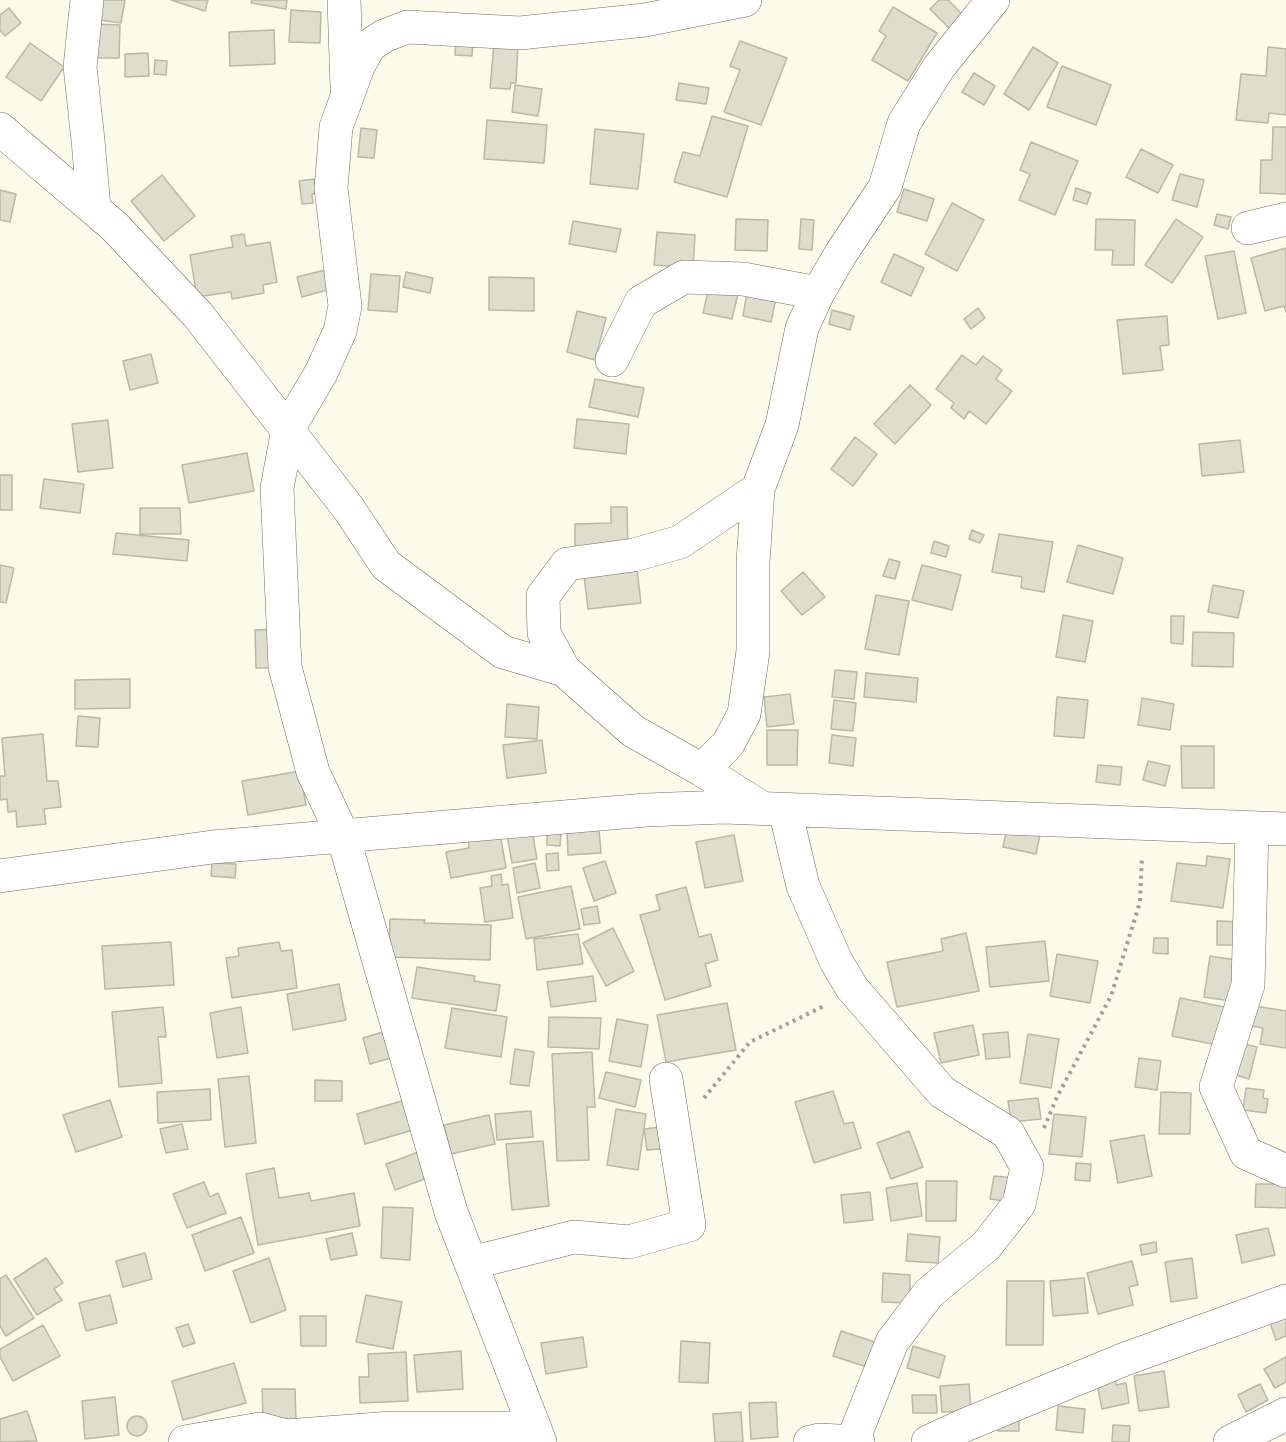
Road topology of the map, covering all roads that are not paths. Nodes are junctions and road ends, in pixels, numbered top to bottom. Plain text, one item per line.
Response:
1 (87, 0) edge
2 (344, 0) edge
3 (746, 0) edge
4 (993, 0) edge
5 (348, 93) junction
6 (0, 129) edge
7 (94, 208) junction
8 (1286, 219) edge
9 (1248, 228) dead end
10 (818, 292) junction
11 (612, 360) dead end
12 (288, 429) junction
13 (758, 489) junction
14 (564, 670) junction
15 (702, 770) junction
16 (774, 809) junction
17 (1252, 829) junction
18 (1286, 829) edge
19 (343, 836) junction
20 (0, 876) edge
21 (666, 1079) dead end
22 (1286, 1171) edge
23 (471, 1263) junction
24 (1286, 1301) edge
25 (1286, 1414) edge
26 (392, 1435) edge
27 (538, 1435) edge
28 (856, 1441) edge
29 (184, 1442) edge
30 (810, 1442) edge
31 (928, 1442) edge
32 (1230, 1442) edge

1 - 7 street
2 - 5 street
3 - 5 street
4 - 10 street
5 - 12 street
6 - 7 street
7 - 12 street
8 - 9 street
10 - 11 street
10 - 13 street
12 - 14 street
12 - 19 street
13 - 14 street
13 - 15 street
14 - 15 street
15 - 16 street
16 - 17 street
16 - 19 street
16 - 28 street
17 - 18 street
17 - 22 street
19 - 20 street
19 - 23 street
21 - 23 street
23 - 27 street
24 - 31 street
25 - 32 street
26 - 27 street
26 - 29 street
28 - 30 street

